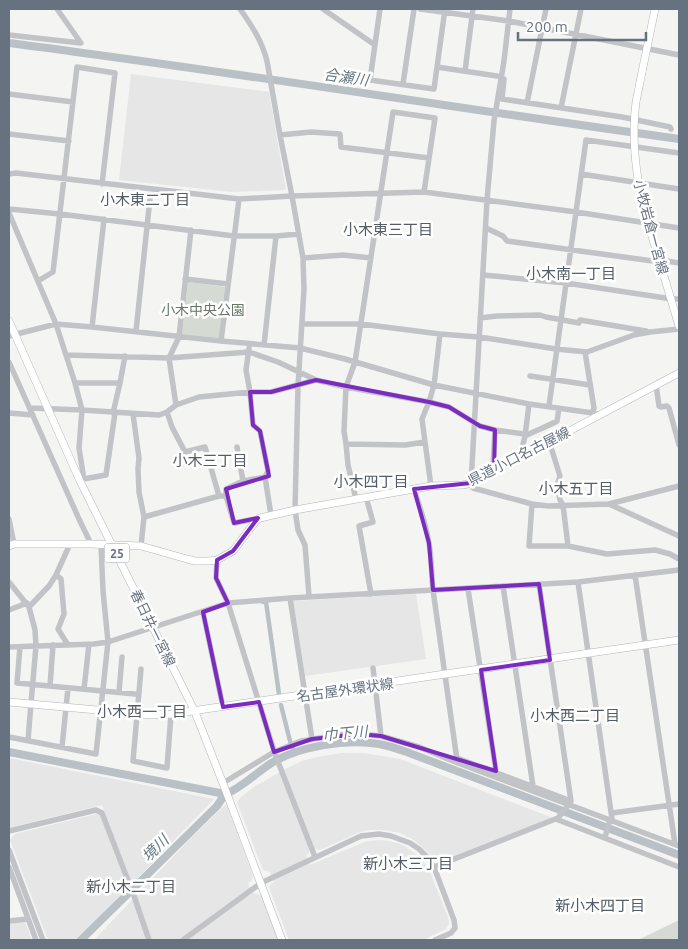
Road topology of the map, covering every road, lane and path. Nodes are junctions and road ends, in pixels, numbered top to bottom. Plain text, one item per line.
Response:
1 (57, 9) edge
2 (240, 9) edge
3 (323, 9) edge
4 (380, 9) edge
5 (414, 9) edge
6 (420, 9) edge
7 (473, 9) edge
8 (510, 9) edge
9 (546, 9) edge
10 (581, 9) edge
11 (655, 9) edge
12 (445, 10) edge
13 (472, 16) junction
14 (509, 21) junction
15 (542, 27) junction
16 (576, 34) junction
17 (9, 35) edge
18 (375, 45) junction
19 (647, 48) junction
20 (679, 55) edge
21 (504, 61) junction
22 (437, 67) junction
23 (465, 71) junction
24 (497, 76) dead end
25 (403, 84) junction
26 (9, 94) edge
27 (73, 102) junction
28 (527, 103) junction
29 (561, 108) junction
30 (671, 129) dead end
31 (9, 134) edge
32 (280, 135) junction
33 (69, 141) junction
34 (386, 152) junction
35 (679, 153) edge
36 (429, 158) junction
37 (9, 174) edge
38 (581, 174) junction
39 (64, 180) junction
40 (102, 184) junction
41 (151, 189) junction
42 (679, 189) edge
43 (424, 192) junction
44 (380, 193) junction
45 (292, 196) junction
46 (239, 199) junction
47 (487, 200) junction
48 (9, 209) edge
49 (576, 212) junction
50 (9, 213) edge
51 (60, 214) junction
52 (104, 219) junction
53 (648, 223) junction
54 (148, 225) junction
55 (486, 228) junction
56 (679, 228) edge
57 (190, 230) junction
58 (299, 234) junction
59 (234, 236) junction
60 (276, 236) junction
61 (571, 250) junction
62 (303, 258) junction
63 (370, 258) junction
64 (660, 262) junction
65 (679, 263) edge
66 (483, 275) junction
67 (185, 279) junction
68 (38, 281) junction
69 (566, 283) junction
70 (228, 284) junction
71 (676, 299) edge
72 (480, 318) junction
73 (560, 320) junction
74 (9, 321) edge
75 (56, 324) junction
76 (302, 324) junction
77 (361, 324) junction
78 (92, 326) junction
79 (679, 327) edge
80 (136, 331) junction
81 (650, 332) junction
82 (440, 334) junction
83 (12, 335) edge
84 (179, 336) junction
85 (478, 337) junction
86 (221, 341) junction
87 (249, 343) junction
88 (264, 344) junction
89 (300, 348) junction
90 (556, 349) junction
91 (249, 352) junction
92 (585, 352) junction
93 (66, 355) junction
94 (125, 356) junction
95 (169, 358) junction
96 (9, 362) edge
97 (355, 362) junction
98 (299, 372) junction
99 (679, 373) edge
100 (530, 376) dead end
101 (552, 379) junction
102 (316, 380) junction
103 (75, 383) junction
104 (120, 383) junction
105 (434, 385) junction
106 (590, 385) junction
107 (656, 385) junction
108 (298, 386) junction
109 (346, 387) junction
110 (250, 392) junction
111 (476, 394) junction
112 (429, 402) junction
113 (530, 404) junction
114 (176, 405) junction
115 (549, 406) junction
116 (30, 408) junction
117 (559, 408) junction
118 (47, 409) junction
119 (82, 410) junction
120 (167, 412) junction
121 (9, 413) edge
122 (114, 413) junction
123 (133, 414) junction
124 (596, 414) junction
125 (33, 415) junction
126 (474, 423) junction
127 (496, 430) junction
128 (524, 435) junction
129 (549, 441) junction
130 (425, 442) junction
131 (346, 444) junction
132 (679, 445) edge
133 (237, 447) dead end
134 (520, 457) junction
135 (494, 470) junction
136 (265, 477) junction
137 (81, 480) junction
138 (243, 482) junction
139 (471, 483) junction
140 (431, 486) junction
141 (679, 486) edge
142 (414, 489) junction
143 (219, 496) junction
144 (226, 496) junction
145 (366, 497) junction
146 (356, 499) junction
147 (532, 504) junction
148 (609, 504) junction
149 (563, 505) junction
150 (295, 510) junction
151 (271, 515) junction
152 (144, 517) junction
153 (260, 518) junction
154 (9, 520) edge
155 (679, 536) edge
156 (70, 544) junction
157 (91, 544) junction
158 (101, 544) junction
159 (11, 545) edge
160 (113, 545) junction
161 (141, 546) junction
162 (568, 546) junction
163 (679, 559) edge
164 (217, 560) junction
165 (679, 570) edge
166 (56, 575) junction
167 (635, 575) junction
168 (9, 582) edge
169 (578, 582) junction
170 (540, 584) junction
171 (504, 586) junction
172 (468, 588) junction
173 (433, 590) junction
174 (371, 594) junction
175 (309, 596) junction
176 (290, 598) junction
177 (228, 603) junction
178 (28, 605) junction
179 (9, 610) edge
180 (203, 612) junction
181 (153, 628) junction
182 (679, 640) edge
183 (108, 642) junction
184 (68, 644) junction
185 (88, 644) junction
186 (53, 645) junction
187 (646, 645) junction
188 (36, 646) junction
189 (9, 647) edge
190 (20, 647) junction
191 (588, 654) junction
192 (122, 657) dead end
193 (550, 660) junction
194 (515, 665) junction
195 (373, 668) dead end
196 (141, 669) dead end
197 (481, 670) junction
198 (445, 675) junction
199 (32, 685) junction
200 (376, 685) junction
201 (50, 686) junction
202 (68, 688) junction
203 (84, 689) junction
204 (103, 691) junction
205 (120, 692) junction
206 (135, 694) dead end
207 (305, 695) junction
208 (9, 702) edge
209 (258, 702) junction
210 (31, 703) junction
211 (66, 706) junction
212 (223, 707) junction
213 (101, 710) junction
214 (195, 712) junction
215 (137, 713) junction
216 (171, 714) junction
217 (381, 736) junction
218 (9, 737) edge
219 (312, 739) junction
220 (28, 741) junction
221 (62, 748) junction
222 (275, 753) junction
223 (458, 760) junction
224 (496, 771) junction
225 (223, 784) junction
226 (532, 788) junction
227 (679, 804) edge
228 (568, 805) junction
229 (669, 805) junction
230 (612, 813) junction
231 (558, 817) junction
232 (610, 821) junction
233 (9, 831) edge
234 (605, 836) junction
235 (677, 845) edge
236 (9, 850) edge
237 (316, 857) junction
238 (9, 867) edge
239 (434, 867) junction
240 (679, 867) edge
241 (261, 883) junction
242 (28, 919) junction
243 (9, 921) edge
244 (36, 940) edge
245 (43, 940) edge
246 (149, 940) edge
247 (183, 940) edge
248 (282, 940) edge
249 (435, 940) edge

1 - 17 street
2 - 32 street
3 - 18 street
4 - 18 street
5 - 25 street
6 - 12 street
7 - 13 street
8 - 14 street
9 - 15 street
10 - 16 street
11 - 19 main road, 小牧岩倉一宮線
12 - 13 street
12 - 22 street
13 - 14 street
13 - 23 street
14 - 15 street
14 - 21 street
15 - 16 street
15 - 28 street
16 - 19 street
16 - 29 street
18 - 25 street
19 - 20 street
19 - 53 main road, 小牧岩倉一宮線, bridge
21 - 28 street
21 - 47 street
22 - 23 street
22 - 25 street
23 - 24 street
26 - 27 street
27 - 33 street
27 - 40 street
28 - 29 street
29 - 30 street
31 - 33 street
32 - 34 street
32 - 45 street
33 - 39 street
34 - 36 street
34 - 36 street
34 - 44 street
35 - 38 street
36 - 43 street
37 - 39 street
38 - 42 street
38 - 49 street
39 - 40 street
39 - 51 street
40 - 41 street
41 - 46 street
41 - 54 street
43 - 44 street
43 - 47 street
44 - 45 street
44 - 63 street
45 - 46 street
45 - 58 street
46 - 59 street
47 - 49 street
47 - 55 street
48 - 51 street
49 - 53 street
49 - 61 street
50 - 68 street
51 - 52 street
51 - 68 street
52 - 54 street
52 - 78 street
53 - 56 street
53 - 64 main road, 小牧岩倉一宮線
54 - 57 street
54 - 80 street
55 - 61 street
55 - 66 street
57 - 59 street
57 - 67 street
58 - 60 street
58 - 62 street
59 - 60 street
59 - 70 street
60 - 88 street
61 - 64 street
61 - 69 street
62 - 63 street
62 - 76 street
63 - 77 street
64 - 65 street
64 - 71 main road, 小牧岩倉一宮線
66 - 69 street
66 - 72 street
67 - 70 street
67 - 84 street
68 - 75 street
69 - 71 street
69 - 73 street
70 - 86 street
71 - 79 main road, 小牧岩倉一宮線
72 - 73 street
72 - 85 street
73 - 81 street
73 - 90 street
74 - 83 main road, 春日井一宮線 / 25
75 - 78 street
75 - 83 street
75 - 93 street
76 - 77 street
76 - 89 street
77 - 82 street
77 - 97 street
78 - 80 street
79 - 81 street
80 - 84 street
81 - 92 street
82 - 85 street
82 - 105 street
83 - 118 main road, 春日井一宮線 / 25
84 - 86 street
84 - 95 street
85 - 90 street
85 - 111 street
86 - 87 street
87 - 88 street
87 - 91 street
88 - 89 street
89 - 97 street
89 - 98 street
90 - 92 street
90 - 101 street
91 - 95 street
91 - 98 street
91 - 110 street
92 - 106 street
93 - 94 street
93 - 103 street
94 - 95 street
94 - 104 street
95 - 114 street
96 - 116 street
97 - 105 street
97 - 109 street
98 - 102 street
98 - 108 street
99 - 107 main road, 県道小口名古屋線
100 - 101 street
101 - 106 street
101 - 115 street
102 - 108 street
102 - 109 street
103 - 104 street
103 - 119 street
104 - 122 street
105 - 111 street
105 - 112 street
106 - 124 street
107 - 124 main road, 県道小口名古屋線
107 - 132 street
108 - 110 street
108 - 150 street
109 - 112 street
109 - 131 street
110 - 114 street
110 - 136 street
111 - 113 street
111 - 126 street
112 - 126 street
112 - 130 street
113 - 115 street
113 - 128 street
114 - 120 street
115 - 117 street
116 - 118 street
116 - 125 street
117 - 124 street
117 - 128 street
118 - 119 street
118 - 137 main road, 春日井一宮線 / 25
119 - 122 street
119 - 137 street
120 - 123 street
120 - 143 street
121 - 125 street
122 - 123 street
122 - 137 street
123 - 152 street
124 - 129 main road, 県道小口名古屋線
125 - 157 street
126 - 127 street
126 - 139 street
127 - 128 street
127 - 135 street
128 - 134 street
129 - 134 main road, 県道小口名古屋線
129 - 149 street
130 - 131 street
130 - 140 street
131 - 146 street
133 - 138 street
134 - 135 main road, 県道小口名古屋線
135 - 139 main road, 県道小口名古屋線
136 - 138 street
136 - 151 street
137 - 160 main road, 春日井一宮線 / 25
138 - 144 street
139 - 140 main road, 県道小口名古屋線
139 - 147 street
140 - 142 main road, 県道小口名古屋線
141 - 148 street
142 - 145 main road, 県道小口名古屋線
142 - 173 street
143 - 144 street
143 - 152 street
144 - 153 street
145 - 146 main road, 県道小口名古屋線
145 - 174 street
146 - 150 main road, 県道小口名古屋線
147 - 149 street
147 - 162 street
148 - 149 street
148 - 155 street
149 - 162 street
150 - 151 main road, 県道小口名古屋線
150 - 175 street
151 - 153 main road, 県道小口名古屋線
152 - 161 street
153 - 164 main road
154 - 159 street
156 - 157 main road
156 - 159 main road
156 - 166 street
157 - 158 main road
158 - 160 main road
158 - 183 street
160 - 161 main road
160 - 181 main road, 春日井一宮線 / 25
161 - 164 main road
162 - 163 street
164 - 177 street
165 - 167 street
166 - 178 street
166 - 184 street
167 - 169 street
167 - 187 street
168 - 178 street
169 - 170 street
169 - 191 street
170 - 171 street
170 - 193 street
171 - 172 street
171 - 194 street
172 - 173 street
172 - 197 street
173 - 174 street
173 - 198 street
174 - 175 street
175 - 176 street
176 - 177 street
176 - 207 street
177 - 180 street
177 - 209 street
178 - 179 street
178 - 188 street
180 - 181 street
180 - 212 street
181 - 183 street
181 - 214 main road, 春日井一宮線 / 25
182 - 187 main road, 名古屋外環状線
183 - 185 street
183 - 204 street
184 - 185 street
184 - 186 street
185 - 203 street
186 - 188 street
186 - 201 street
187 - 191 main road, 名古屋外環状線
187 - 229 street
188 - 190 street
188 - 199 street
189 - 190 street
190 - 199 street
191 - 193 main road, 名古屋外環状線
191 - 230 street
192 - 205 street
193 - 194 main road, 名古屋外環状線
193 - 226 street
194 - 197 main road, 名古屋外環状線
194 - 226 street
195 - 200 street
196 - 215 street
197 - 198 main road, 名古屋外環状線
197 - 224 street
198 - 200 main road, 名古屋外環状線
198 - 223 street
199 - 201 street
199 - 210 street
200 - 207 main road, 名古屋外環状線
200 - 217 street
201 - 202 street
202 - 203 street
202 - 211 street
203 - 204 street
204 - 205 street
204 - 213 street
205 - 206 street
207 - 209 main road, 名古屋外環状線
207 - 219 street
208 - 210 main road, 名古屋外環状線
209 - 212 main road, 名古屋外環状線
209 - 222 street
210 - 211 main road, 名古屋外環状線
210 - 220 street
211 - 213 main road, 名古屋外環状線
211 - 221 street
212 - 214 main road, 名古屋外環状線
213 - 215 main road, 名古屋外環状線
213 - 221 street
214 - 216 main road, 名古屋外環状線
214 - 225 main road, 春日井一宮線 / 25
215 - 216 main road, 名古屋外環状線
215 - 216 street
217 - 219 street
217 - 223 street
218 - 220 street
219 - 222 street
220 - 221 street
222 - 225 street
222 - 237 street
223 - 224 street
223 - 226 street
224 - 226 street
225 - 241 main road, 春日井一宮線 / 25
226 - 228 street
227 - 229 street
228 - 231 street
228 - 232 street
229 - 230 street
229 - 235 street
230 - 232 street
231 - 234 street
231 - 239 street
232 - 234 street
232 - 235 street
233 - 246 street
234 - 240 street
236 - 245 street
237 - 239 street
237 - 241 street
238 - 242 street
239 - 249 street
241 - 247 street
241 - 248 main road, 春日井一宮線 / 25
242 - 243 street
242 - 244 street

